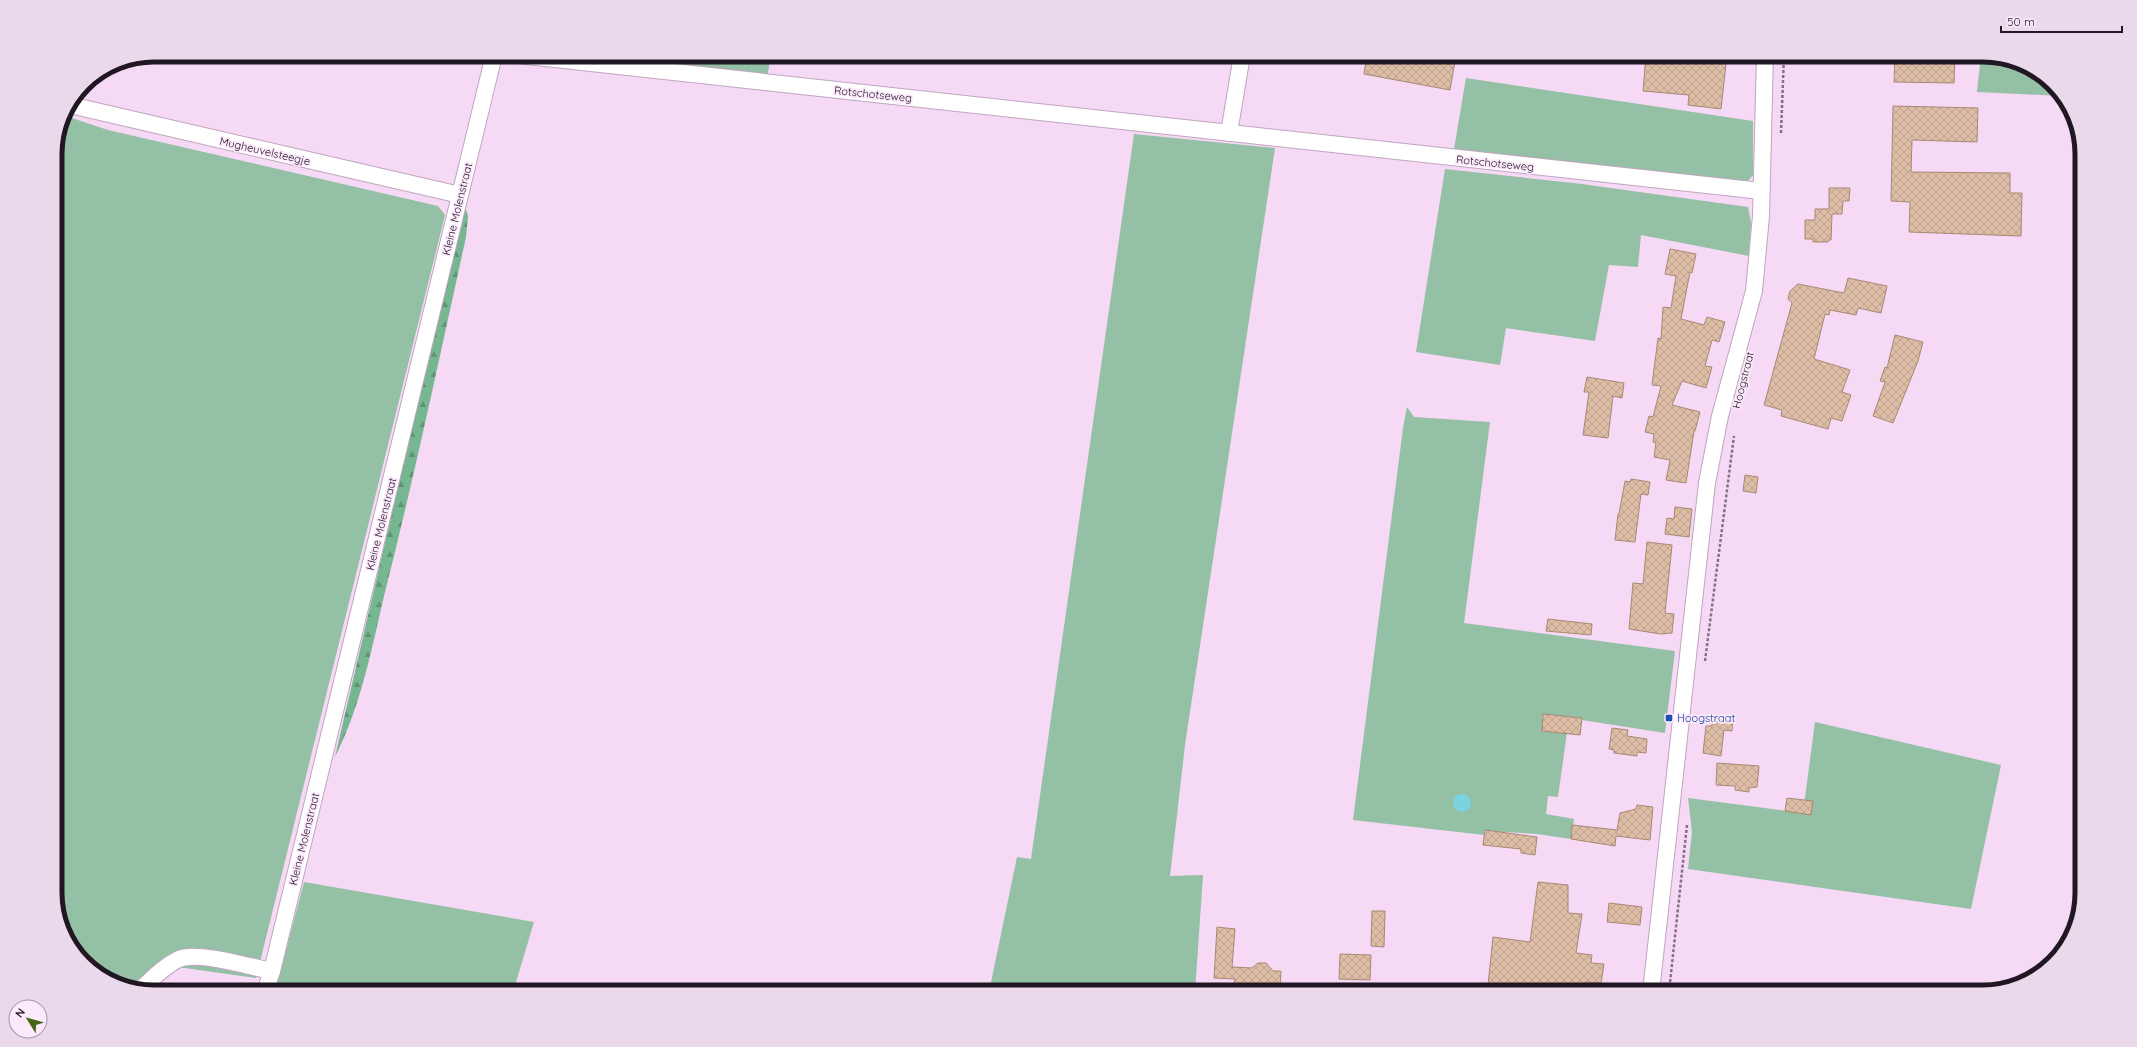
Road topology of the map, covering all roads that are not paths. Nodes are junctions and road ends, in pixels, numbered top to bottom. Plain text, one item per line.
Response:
1 (492, 62) edge
2 (583, 62) edge
3 (1241, 62) edge
4 (1765, 62) edge
5 (76, 106) edge
6 (1229, 132) junction
7 (1761, 191) junction
8 (460, 195) junction
9 (272, 971) junction
10 (146, 985) edge
11 (267, 985) edge
12 (1652, 985) edge

1 - 8 street, Kleine Molenstraat
2 - 6 street, Rotschotseweg
3 - 6 street
4 - 7 street, Hoogstraat
5 - 8 street, Mugheuvelsteegje
6 - 7 street, Rotschotseweg
7 - 12 street, Hoogstraat
8 - 9 street, Kleine Molenstraat
9 - 10 street
9 - 11 street, Kleine Molenstraat

